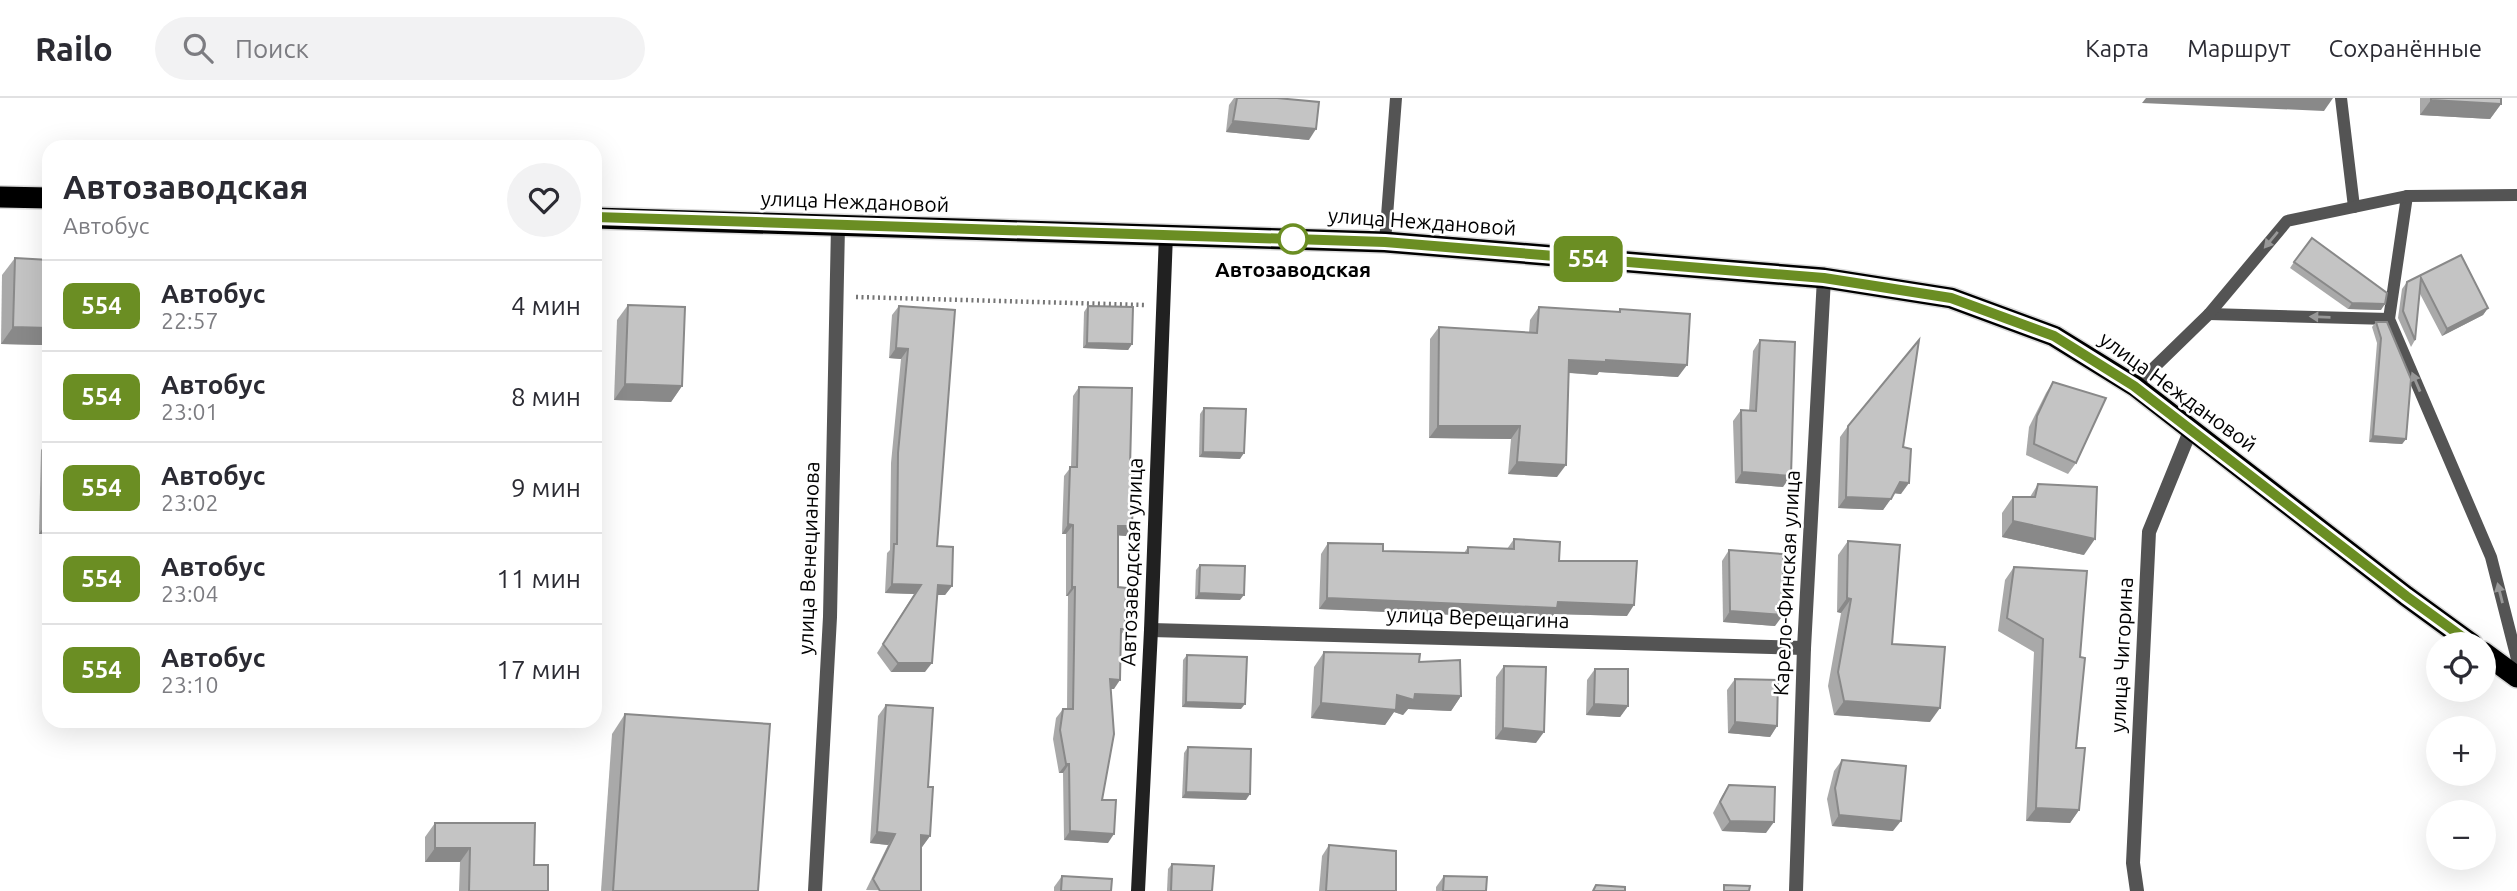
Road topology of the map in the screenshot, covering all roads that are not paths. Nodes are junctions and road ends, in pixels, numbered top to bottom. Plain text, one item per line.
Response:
1 (1396, 98) edge
2 (2341, 98) edge
3 (2517, 195) edge
4 (2407, 196) junction
5 (0, 198) edge
6 (42, 198) edge
7 (2354, 207) junction
8 (602, 218) edge
9 (838, 226) junction
10 (1166, 234) junction
11 (1385, 242) junction
12 (1824, 278) junction
13 (2210, 314) junction
14 (2389, 319) junction
15 (2134, 386) junction
16 (2191, 429) junction
17 (1151, 630) junction
18 (2456, 632) edge
19 (1804, 648) junction
20 (2517, 659) edge
21 (2496, 662) edge
22 (2517, 677) edge
23 (815, 891) edge
24 (1138, 891) edge
25 (1796, 891) edge
26 (2137, 891) edge

1 - 11 lane
2 - 7 lane
3 - 4 lane
4 - 7 lane
4 - 14 lane
5 - 6 highway
7 -> 13 lane
8 - 9 highway, улица Неждановой
9 - 10 highway, улица Неждановой
9 - 23 street, улица Венецианова
10 - 11 highway, улица Неждановой
10 - 17 street, Автозаводская улица
11 - 12 highway, улица Неждановой
12 - 15 highway, улица Неждановой
12 - 19 street, Карело-Финская улица
14 -> 13 lane
13 - 15 lane
20 -> 14 lane
15 - 16 highway, улица Неждановой
16 - 18 highway, улица Неждановой
16 - 26 street, улица Чигорина
17 - 19 street, улица Верещагина
17 - 24 street, Автозаводская улица
19 - 25 street, Карело-Финская улица
21 - 22 highway

